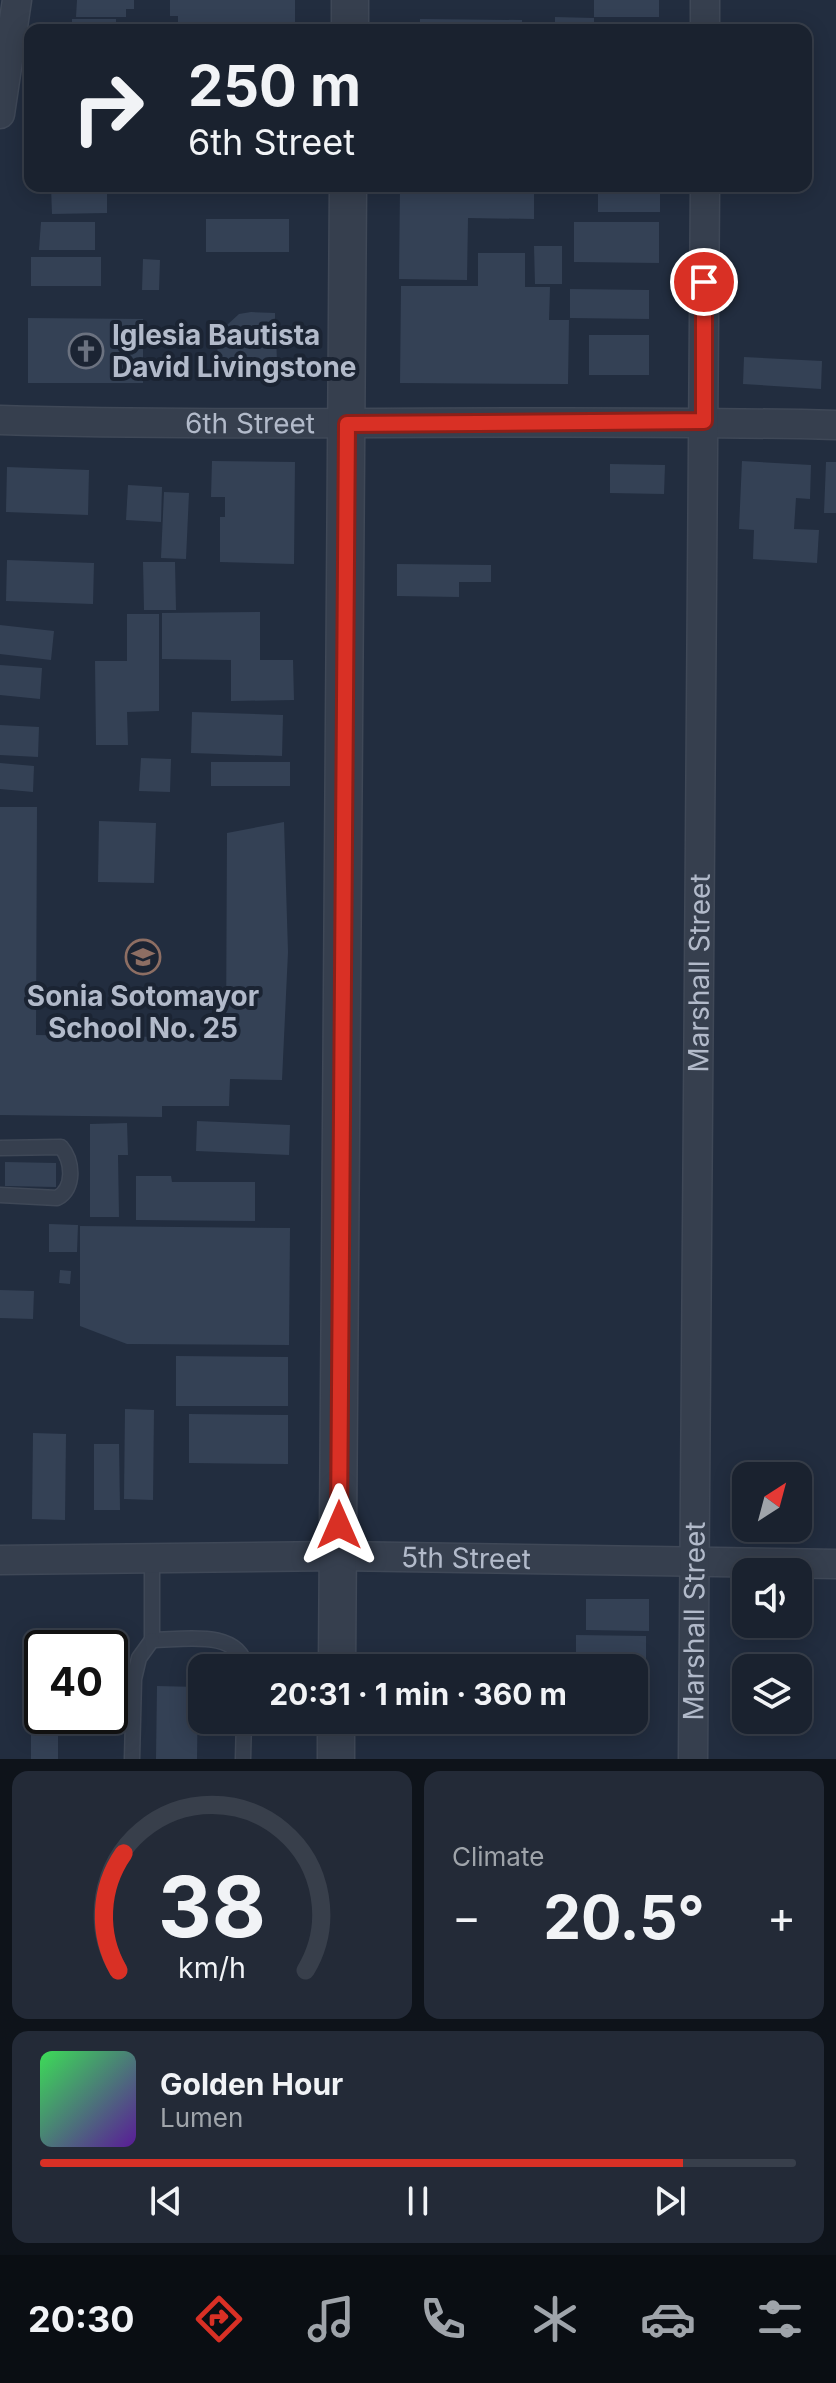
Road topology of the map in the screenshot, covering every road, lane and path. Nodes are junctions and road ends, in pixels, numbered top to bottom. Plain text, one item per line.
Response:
1 (17, 0) edge
2 (350, 0) edge
3 (705, 0) edge
4 (350, 24) edge
5 (705, 24) edge
6 (0, 114) edge
7 (348, 192) edge
8 (705, 192) edge
9 (0, 420) edge
10 (704, 421) junction
11 (347, 424) junction
12 (836, 425) edge
13 (0, 1148) edge
14 (0, 1195) edge
15 (338, 1556) junction
16 (0, 1560) edge
17 (152, 1560) junction
18 (694, 1561) junction
19 (836, 1564) edge
20 (152, 1640) junction
21 (239, 1654) edge
22 (337, 1654) edge
23 (244, 1734) edge
24 (336, 1734) edge
25 (132, 1759) edge
26 (243, 1759) edge
27 (336, 1759) edge
28 (693, 1759) edge

1 - 6 street
2 - 4 street
3 - 5 street
7 - 11 street
8 - 10 street, Marshall Street
9 - 11 street, 6th Street
10 - 11 street, 6th Street
10 - 12 street, 6th Street
10 - 18 street, Marshall Street
11 - 15 street
13 - 14 lane
15 - 17 street, 5th Street
15 - 18 street, 5th Street
15 - 22 street
16 - 17 street, 5th Street
17 - 20 lane
18 - 19 street, 5th Street
18 - 28 street, Marshall Street
20 - 21 lane
20 - 25 lane
23 - 26 lane
24 - 27 street

